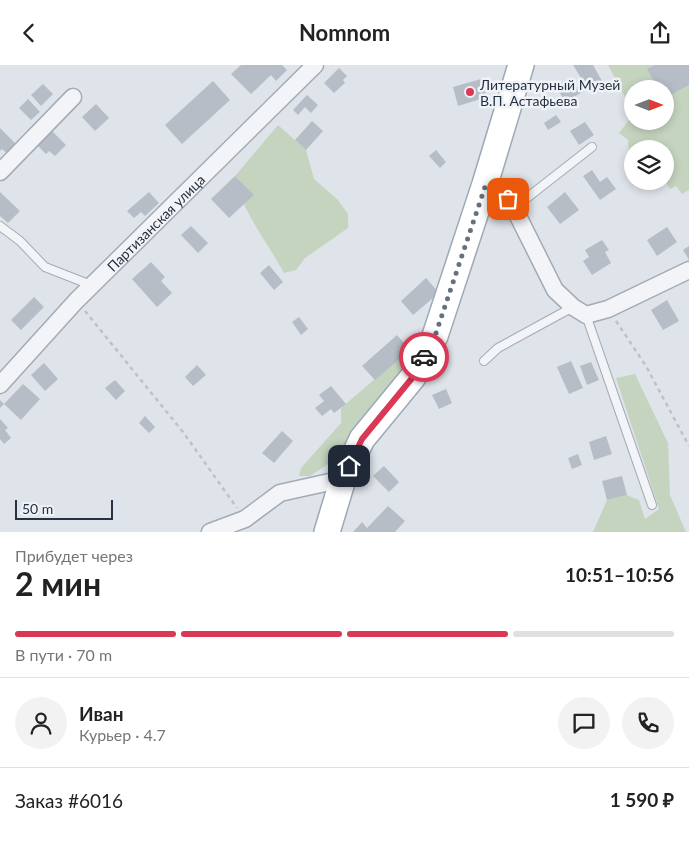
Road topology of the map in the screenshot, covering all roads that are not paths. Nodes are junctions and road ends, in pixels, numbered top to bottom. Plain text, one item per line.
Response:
1 (316, 65) edge
2 (521, 65) edge
3 (73, 97) dead end
4 (592, 147) dead end
5 (488, 170) junction
6 (0, 172) edge
7 (514, 208) junction
8 (0, 226) edge
9 (689, 270) edge
10 (92, 285) junction
11 (579, 311) junction
12 (484, 361) dead end
13 (0, 385) edge
14 (343, 479) junction
15 (652, 505) dead end
16 (210, 532) edge
17 (327, 532) edge

1 - 10 street, Партизанская улица
2 - 5 main road
3 - 6 street
4 - 7 lane
5 - 7 street
5 - 14 main road
7 - 11 street
8 - 10 lane
9 - 11 street
10 - 13 street, Партизанская улица
11 - 12 lane
11 - 15 lane
14 - 16 street
14 - 17 main road

